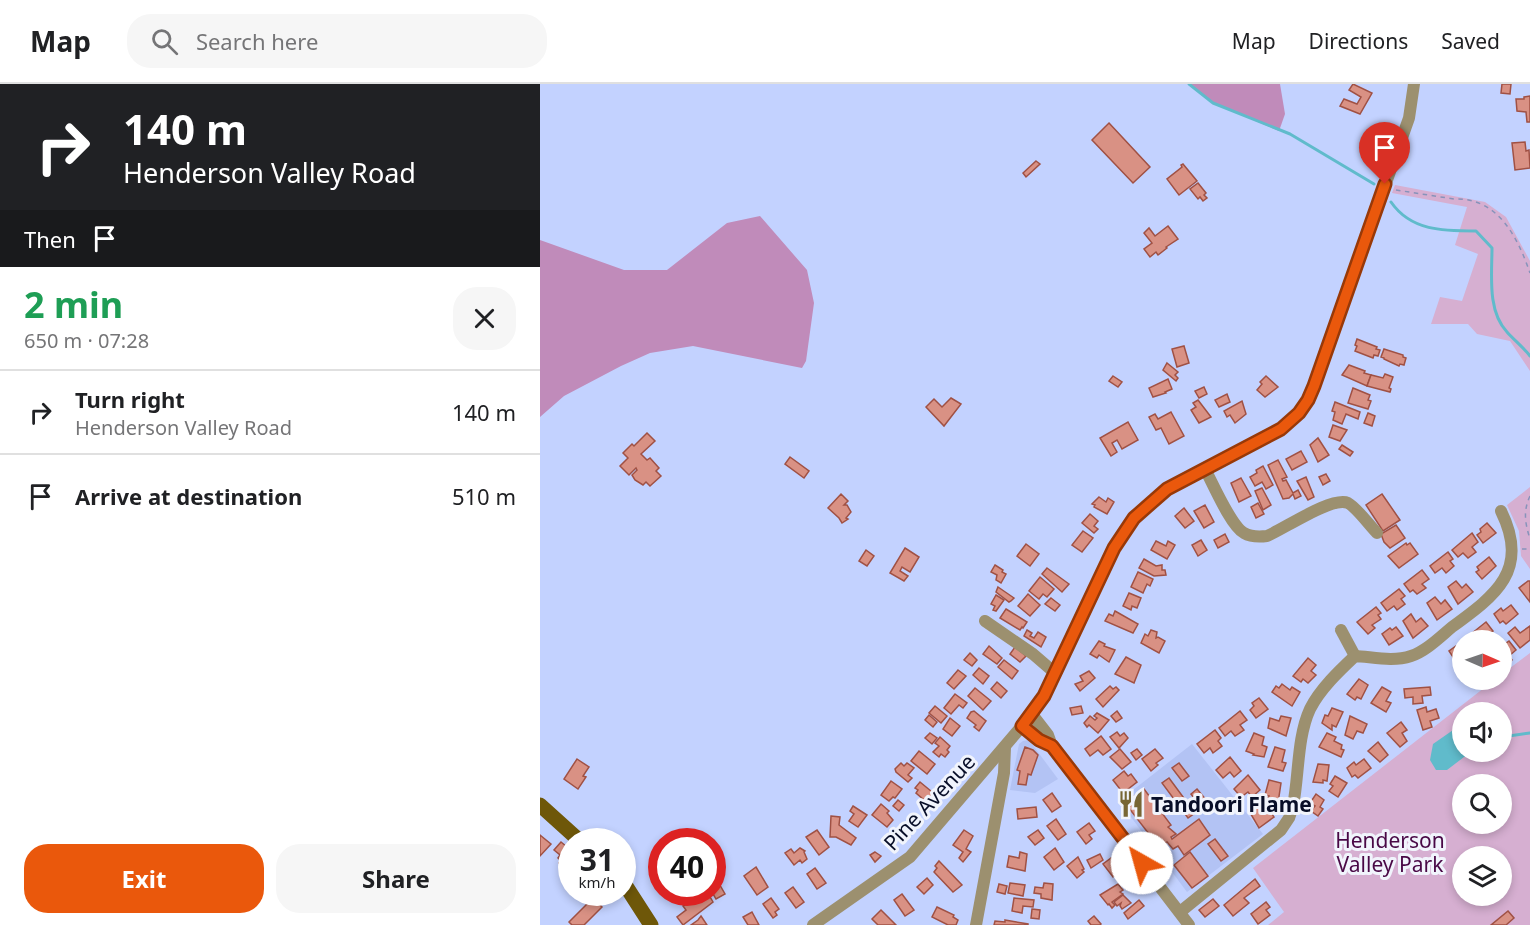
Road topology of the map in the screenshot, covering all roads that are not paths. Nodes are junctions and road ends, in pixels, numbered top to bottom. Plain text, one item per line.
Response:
1 (1414, 84) edge
2 (1205, 469) junction
3 (1501, 511) dead end
4 (1377, 533) dead end
5 (985, 621) dead end
6 (1341, 630) dead end
7 (1355, 656) junction
8 (1055, 673) junction
9 (1031, 713) junction
10 (1022, 726) junction
11 (1052, 746) junction
12 (1005, 747) junction
13 (987, 768) junction
14 (540, 805) edge
15 (996, 812) junction
16 (565, 828) edge
17 (636, 902) edge
18 (1180, 912) junction
19 (651, 925) edge
20 (813, 925) edge
21 (976, 925) edge
22 (1189, 925) edge

1 - 2 street, Pine Avenue
2 - 4 street
2 - 8 street, Pine Avenue
3 - 7 street
5 - 8 street
6 - 7 street
7 - 18 street
8 - 9 street, Pine Avenue
9 - 10 street, Pine Avenue
9 - 11 street
10 - 11 street
10 - 12 street, Pine Avenue
11 - 18 street
12 - 13 street, Pine Avenue
12 - 15 street
13 - 15 street
13 - 20 street, Pine Avenue
14 - 16 main road
15 - 21 street
17 - 19 main road
18 - 22 street

